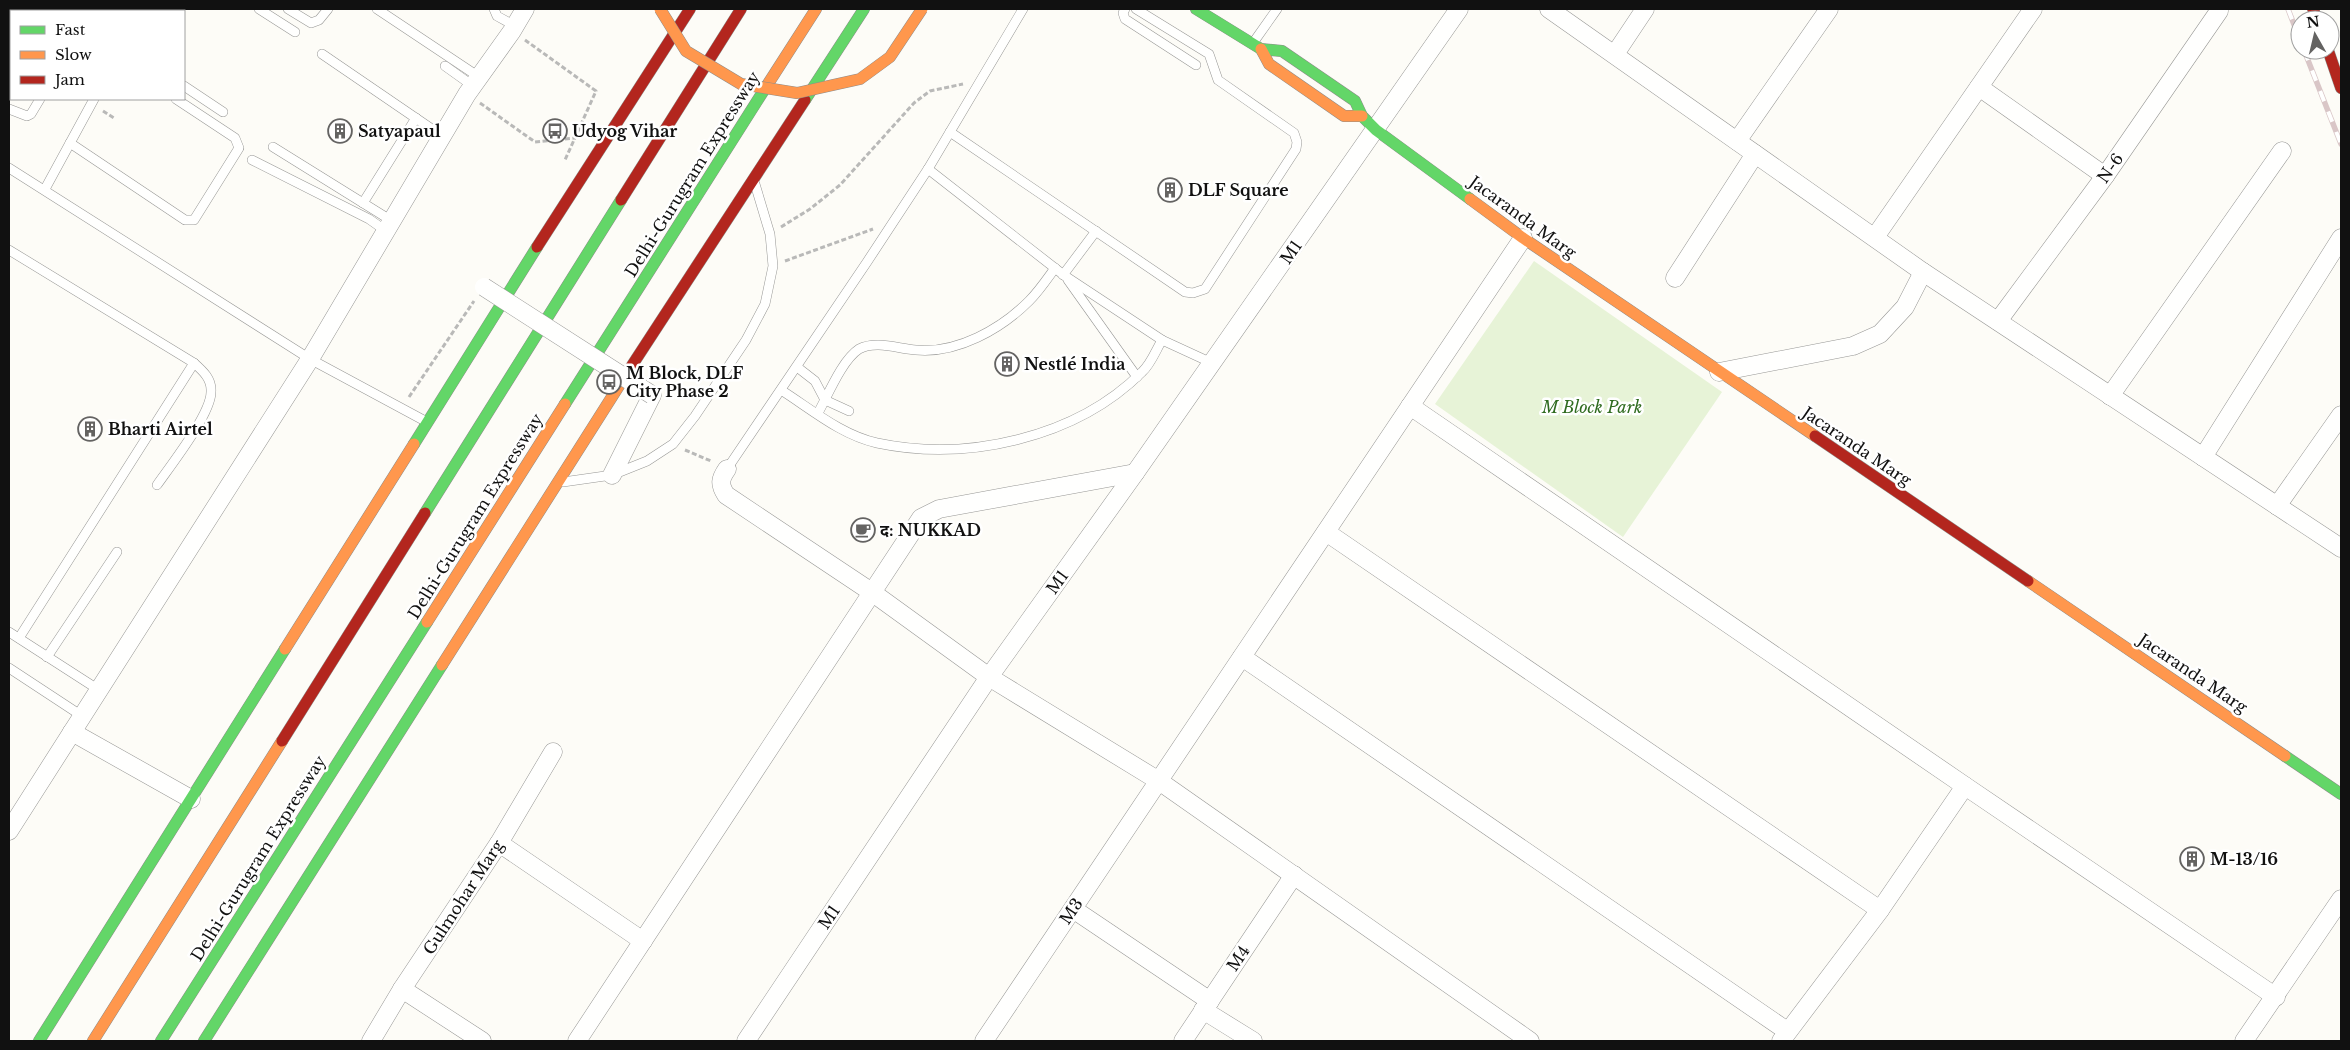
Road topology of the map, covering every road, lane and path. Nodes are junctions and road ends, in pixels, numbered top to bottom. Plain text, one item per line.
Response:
1 (259, 9) edge
2 (288, 9) edge
3 (328, 9) edge
4 (377, 9) edge
5 (494, 9) edge
6 (525, 9) edge
7 (660, 9) edge
8 (690, 9) edge
9 (741, 9) edge
10 (816, 9) edge
11 (864, 9) edge
12 (922, 9) edge
13 (1024, 9) edge
14 (1125, 9) edge
15 (1136, 9) edge
16 (1196, 9) edge
17 (1278, 9) edge
18 (1460, 9) edge
19 (1549, 9) edge
20 (1645, 9) edge
21 (1829, 9) edge
22 (2033, 9) edge
23 (2218, 12) dead end
24 (514, 29) junction
25 (295, 32) dead end
26 (1257, 46) junction
27 (322, 54) dead end
28 (1615, 54) junction
29 (2331, 60) edge
30 (1196, 65) dead end
31 (445, 66) dead end
32 (981, 80) junction
33 (473, 86) junction
34 (185, 87) edge
35 (1979, 87) junction
36 (2341, 88) edge
37 (39, 100) edge
38 (93, 100) edge
39 (177, 100) edge
40 (9, 109) edge
41 (223, 112) dead end
42 (1362, 116) junction
43 (416, 118) junction
44 (1376, 130) junction
45 (950, 132) junction
46 (442, 136) junction
47 (576, 138) junction
48 (1737, 141) junction
49 (70, 143) junction
50 (272, 147) dead end
51 (2282, 151) dead end
52 (1755, 154) junction
53 (252, 160) dead end
54 (563, 164) dead end
55 (9, 168) edge
56 (928, 170) junction
57 (2105, 176) junction
58 (753, 179) junction
59 (45, 188) junction
60 (363, 203) junction
61 (389, 226) junction
62 (890, 227) junction
63 (1096, 231) junction
64 (770, 234) junction
65 (1875, 237) junction
66 (1522, 238) junction
67 (2341, 238) edge
68 (9, 250) edge
69 (773, 266) junction
70 (1055, 268) junction
71 (1923, 272) junction
72 (1064, 275) junction
73 (1675, 278) dead end
74 (484, 287) dead end
75 (1998, 321) junction
76 (1162, 340) junction
77 (444, 342) dead end
78 (310, 359) junction
79 (194, 363) junction
80 (1212, 363) junction
81 (797, 367) junction
82 (1719, 372) junction
83 (1137, 377) junction
84 (781, 390) junction
85 (2110, 396) junction
86 (825, 400) junction
87 (1410, 406) junction
88 (402, 408) junction
89 (849, 411) dead end
90 (818, 413) junction
91 (2341, 415) edge
92 (428, 422) junction
93 (673, 444) junction
94 (2203, 457) junction
95 (727, 469) junction
96 (1135, 473) junction
97 (612, 475) junction
98 (557, 483) junction
99 (157, 485) dead end
100 (2277, 506) junction
101 (1326, 532) junction
102 (2341, 548) edge
103 (117, 552) dead end
104 (873, 593) junction
105 (9, 632) edge
106 (19, 638) junction
107 (47, 657) junction
108 (1242, 657) junction
109 (9, 668) edge
110 (989, 677) junction
111 (98, 690) junction
112 (82, 716) junction
113 (72, 732) junction
114 (553, 752) dead end
115 (1159, 781) junction
116 (1965, 786) junction
117 (2341, 794) edge
118 (191, 799) junction
119 (9, 831) edge
120 (499, 843) junction
121 (1294, 875) junction
122 (2341, 898) edge
123 (1073, 909) junction
124 (1880, 910) junction
125 (643, 941) junction
126 (402, 988) junction
127 (2276, 997) junction
128 (1206, 1006) junction
129 (1784, 1036) edge
130 (39, 1041) edge
131 (93, 1041) edge
132 (161, 1041) edge
133 (204, 1041) edge
134 (371, 1041) edge
135 (482, 1041) edge
136 (577, 1041) edge
137 (746, 1041) edge
138 (984, 1041) edge
139 (1183, 1041) edge
140 (1253, 1041) edge
141 (1530, 1041) edge
142 (2244, 1041) edge

1 - 25 lane
2 - 3 lane
4 - 33 lane
5 - 24 lane
6 - 24 street
7 - 12 main road, bridge
8 - 92 main road
9 - 131 main road
10 - 132 main road, Delhi-Gurugram Expressway
11 - 58 main road
13 - 32 lane
14 - 30 lane
15 - 63 lane
16 - 26 main road, Jacaranda Marg
17 - 26 lane
18 - 44 street, M1
19 - 28 street
20 - 28 street
21 - 48 street
22 - 35 street
23 - 57 street, N-6
24 - 33 street
24 - 47 path
26 - 42 main road, Jacaranda Marg
26 - 42 main road, Jacaranda Marg
27 - 43 lane
28 - 48 street
29 - 36 main road
31 - 33 lane
32 - 45 lane
32 - 64 path
33 - 46 street
33 - 47 path
34 - 41 lane
35 - 57 street
35 - 65 street
37 - 40 lane
38 - 49 lane
39 - 49 lane
42 - 44 main road, Jacaranda Marg
43 - 46 lane
43 - 60 lane
44 - 66 main road, Jacaranda Marg
44 - 80 street, M1
45 - 56 lane
45 - 63 lane
46 - 61 street
47 - 54 path
48 - 52 street
49 - 59 lane
50 - 60 lane
51 - 85 street
52 - 65 street
52 - 73 street
53 - 61 lane
55 - 59 lane
56 - 62 lane
56 - 70 lane
57 - 75 street, N-6
58 - 64 lane
58 - 98 main road
59 - 78 lane
60 - 61 lane
61 - 78 street
62 - 69 path
62 - 81 lane
63 - 72 lane
64 - 69 lane
65 - 71 street
66 - 82 main road, Jacaranda Marg
66 - 87 street, M3
67 - 94 street
68 - 79 lane
69 - 93 lane
70 - 72 lane
70 - 86 lane
71 - 75 street
71 - 82 street
72 - 76 lane
72 - 83 lane
74 - 97 street, bridge
75 - 85 street
76 - 80 lane
76 - 83 lane
77 - 88 path
78 - 88 lane
78 - 111 street
79 - 99 lane
79 - 106 lane
80 - 96 street, M1
81 - 84 lane
81 - 86 lane
82 - 117 main road, Jacaranda Marg
83 - 90 lane
84 - 90 lane
84 - 95 lane
85 - 94 street
86 - 89 lane
86 - 90 lane
87 - 101 street, M3
87 - 116 street
88 - 92 lane
91 - 100 street
92 - 118 main road
93 - 95 path
93 - 97 lane
94 - 100 street
95 - 104 street
96 - 104 street
96 - 110 street, M1
97 - 98 lane
98 - 133 main road
100 - 102 street
101 - 108 street, M3
101 - 124 street
103 - 107 lane
104 - 110 street
104 - 125 street
105 - 106 lane
106 - 107 lane
107 - 111 lane
108 - 115 street, M3
108 - 129 street
109 - 112 lane
110 - 115 street
110 - 137 street, M1
111 - 112 street
112 - 113 street
113 - 118 street
113 - 119 street
114 - 120 street, Gulmohar Marg
115 - 121 street
115 - 123 street, M3
116 - 124 street
116 - 127 street
118 - 130 main road
120 - 125 street
120 - 126 street, Gulmohar Marg
121 - 128 street, M4
121 - 141 street
122 - 127 street
123 - 128 street
123 - 138 street, M3
124 - 129 street
125 - 136 street
126 - 134 street, Gulmohar Marg
126 - 135 street
127 - 142 street
128 - 139 street, M4
128 - 140 street

